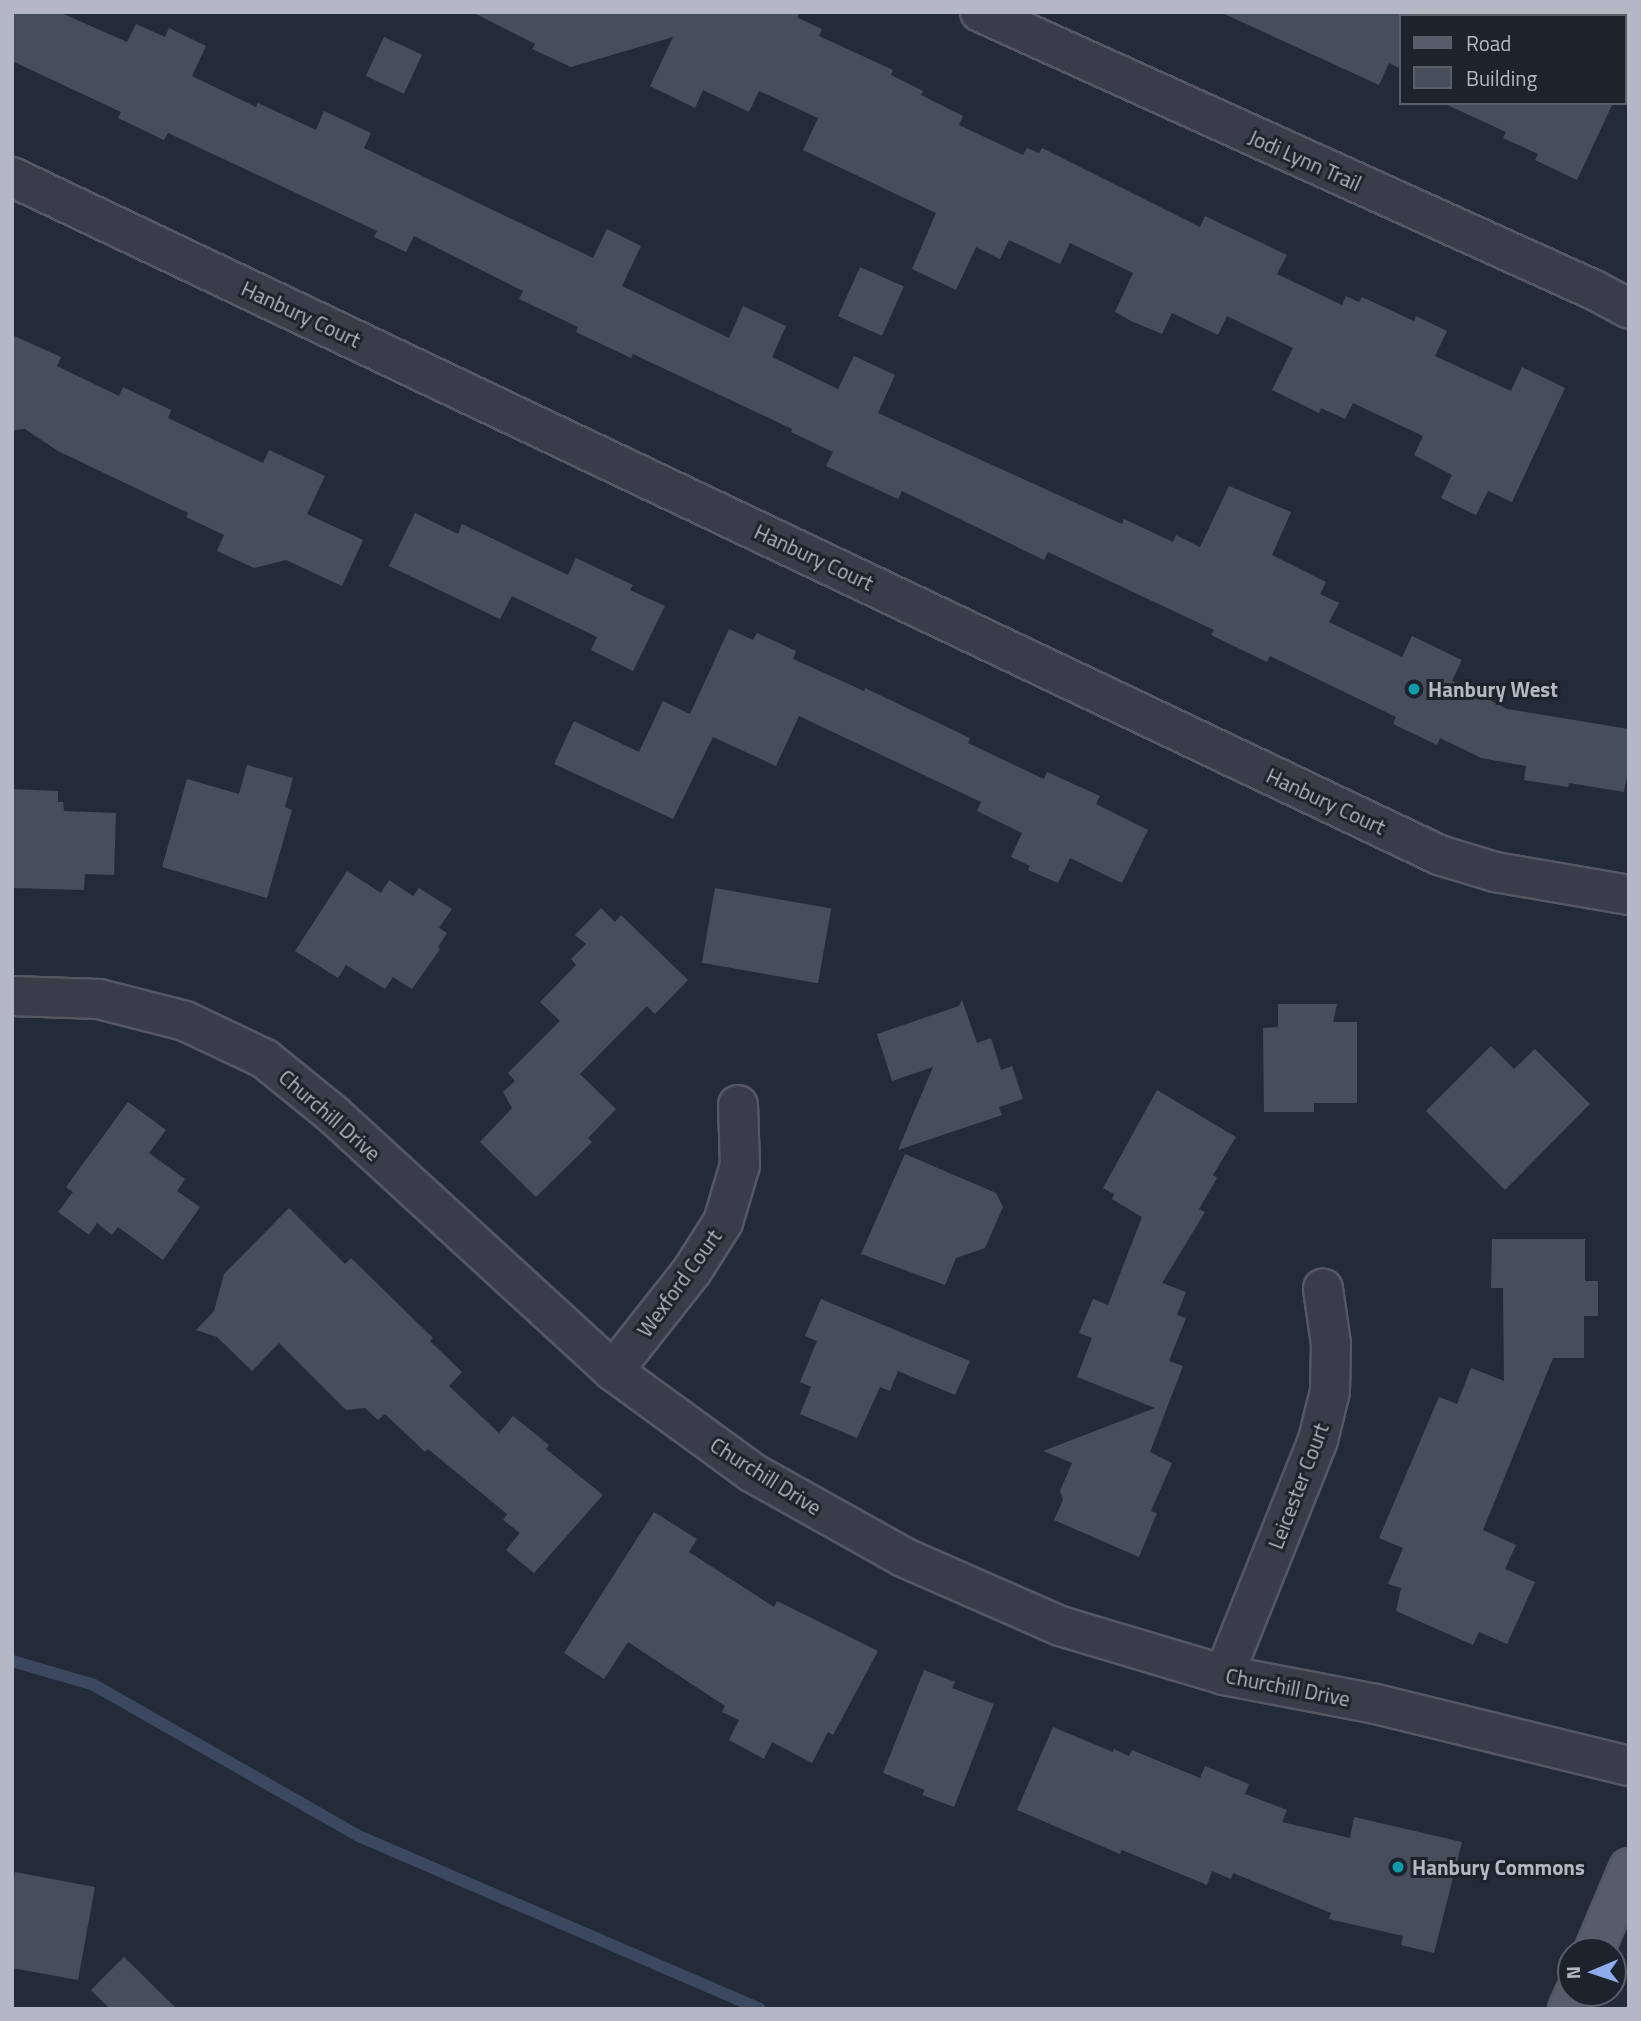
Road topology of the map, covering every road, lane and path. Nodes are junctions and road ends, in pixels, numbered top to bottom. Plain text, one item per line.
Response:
1 (980, 12) edge
2 (1041, 25) edge
3 (12, 177) edge
4 (1629, 309) edge
5 (1629, 895) edge
6 (12, 996) edge
7 (738, 1105) dead end
8 (1323, 1289) dead end
9 (613, 1371) junction
10 (1224, 1675) junction
11 (1629, 1766) edge
12 (1629, 1868) edge
13 (1600, 1937) edge

1 - 2 street, Jodi Lynn Trail
2 - 4 street, Jodi Lynn Trail
3 - 5 street, Hanbury Court
6 - 9 street, Churchill Drive
7 - 9 street, Wexford Court
8 - 10 street, Leicester Court
9 - 10 street, Churchill Drive
10 - 11 street, Churchill Drive
12 - 13 main road

